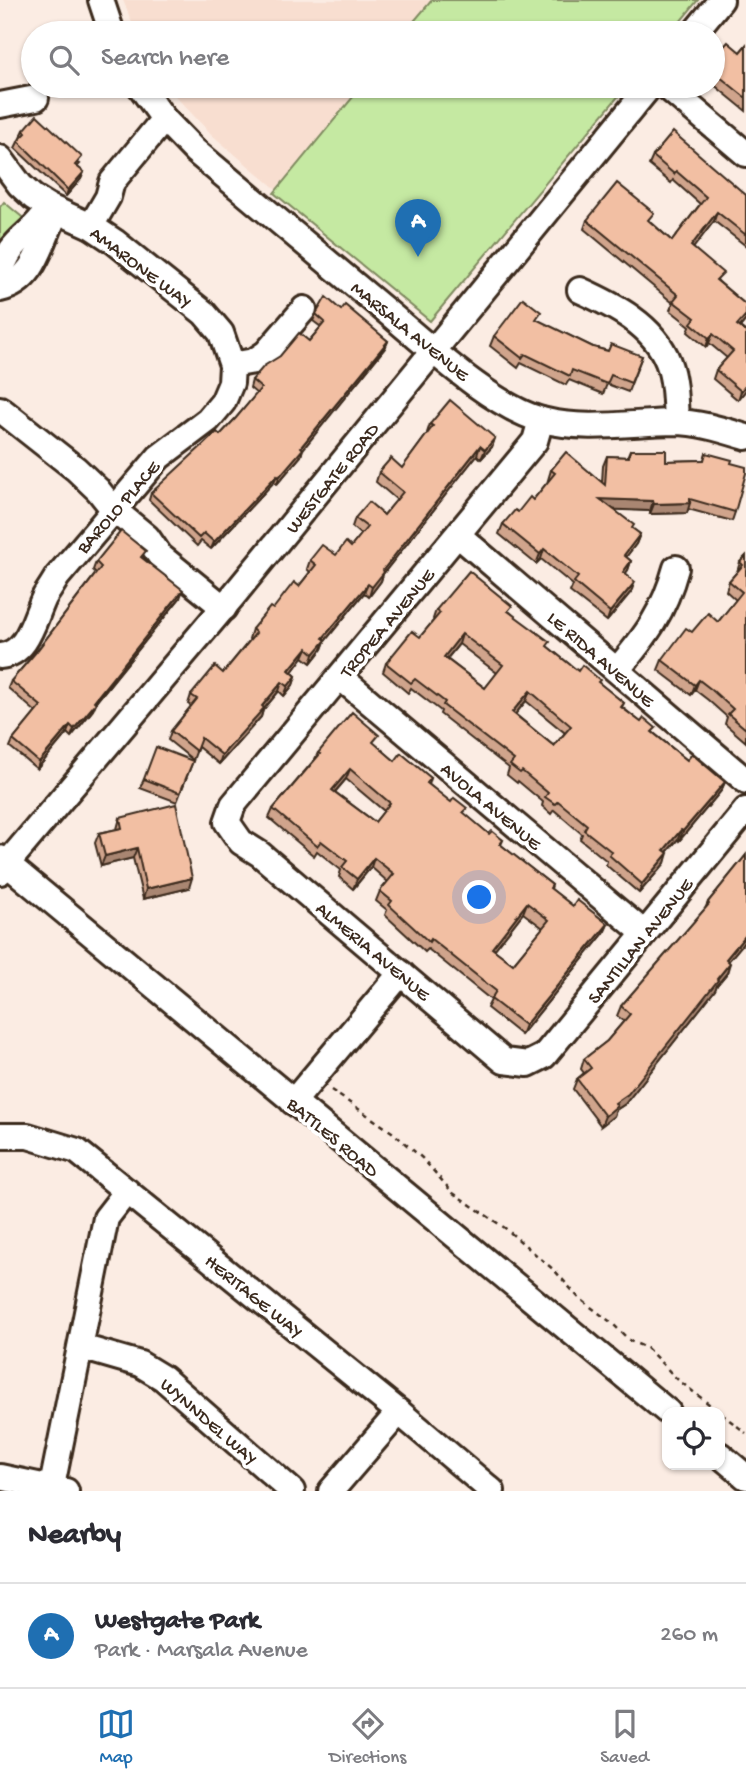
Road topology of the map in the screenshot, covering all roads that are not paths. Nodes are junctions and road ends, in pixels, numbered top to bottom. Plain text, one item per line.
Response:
1 (101, 0) edge
2 (721, 0) edge
3 (108, 21) edge
4 (704, 21) edge
5 (36, 98) dead end
6 (149, 98) edge
7 (640, 98) edge
8 (680, 98) edge
9 (0, 105) edge
10 (169, 125) junction
11 (746, 154) edge
12 (0, 158) edge
13 (53, 209) junction
14 (91, 226) junction
15 (0, 276) edge
16 (0, 289) edge
17 (580, 290) dead end
18 (303, 309) dead end
19 (434, 351) junction
20 (232, 365) junction
21 (0, 409) edge
22 (541, 420) junction
23 (676, 422) junction
24 (746, 437) edge
25 (114, 510) junction
26 (458, 535) junction
27 (676, 568) dead end
28 (229, 602) junction
29 (3, 656) edge
30 (617, 670) junction
31 (340, 677) junction
32 (746, 780) edge
33 (746, 810) edge
34 (227, 822) joint
35 (2, 865) edge
36 (644, 933) junction
37 (401, 973) junction
38 (528, 1064) joint
39 (293, 1102) junction
40 (0, 1136) edge
41 (127, 1191) junction
42 (81, 1347) junction
43 (662, 1407) edge
44 (399, 1412) junction
45 (725, 1459) edge
46 (0, 1477) edge
47 (746, 1477) edge
48 (56, 1490) edge
49 (292, 1491) edge
50 (331, 1491) edge
51 (492, 1491) edge

1 - 3 street
2 - 4 street
5 - 9 street
6 - 10 street, MARSALA AVENUE
7 - 19 street, WESTGATE ROAD
8 - 11 street
10 - 14 street
10 - 19 street, MARSALA AVENUE
12 - 13 street, AMARONE WAY
13 - 14 street, AMARONE WAY
13 - 15 street
13 - 16 street
14 - 20 street, AMARONE WAY
17 - 23 street
18 - 20 street
19 - 22 street, MARSALA AVENUE
19 - 28 street, WESTGATE ROAD
20 - 25 street, BAROLO PLACE
21 - 25 street
22 - 23 street, MARSALA AVENUE
22 - 26 street, TROPEA AVENUE
23 - 24 street, MARSALA AVENUE
25 - 28 street
25 - 29 street, BAROLO PLACE
26 - 30 street, LE RIDA AVENUE
26 - 31 street, TROPEA AVENUE
27 - 30 street
28 - 35 street, WESTGATE ROAD
30 - 32 street, LE RIDA AVENUE
31 - 34 street, TROPEA AVENUE
31 - 36 street, AVOLA AVENUE
33 - 36 street, SANTILLAN AVENUE
34 - 37 street, ALMERIA AVENUE
35 - 39 street, BATTLES ROAD
36 - 38 street, SANTILLAN AVENUE
37 - 38 street, ALMERIA AVENUE
37 - 39 street
39 - 43 street, BATTLES ROAD
40 - 41 street, HERITAGE WAY
41 - 42 street
41 - 44 street, HERITAGE WAY
42 - 48 street
42 - 49 street, WYNNDEL WAY
44 - 50 street
44 - 51 street, HERITAGE WAY
45 - 47 street
46 - 48 street

